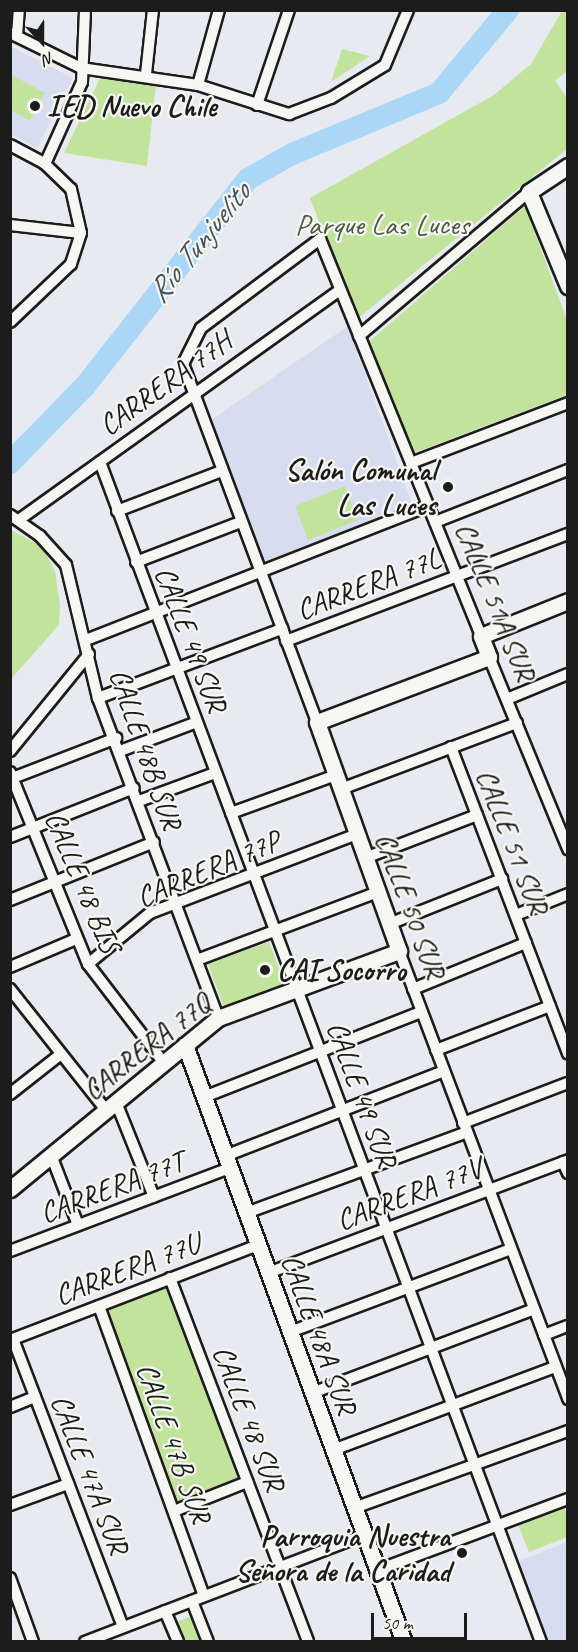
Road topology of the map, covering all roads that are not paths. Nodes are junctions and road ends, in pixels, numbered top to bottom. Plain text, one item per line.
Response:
1 (19, 10) edge
2 (85, 10) edge
3 (153, 10) edge
4 (219, 10) edge
5 (289, 10) edge
6 (408, 10) edge
7 (14, 35) edge
8 (81, 68) junction
9 (146, 74) junction
10 (198, 85) junction
11 (257, 105) junction
12 (10, 145) edge
13 (45, 164) junction
14 (567, 166) edge
15 (529, 192) junction
16 (10, 225) edge
17 (81, 233) junction
18 (320, 239) joint
19 (567, 286) edge
20 (340, 290) junction
21 (10, 322) edge
22 (360, 336) junction
23 (193, 396) junction
24 (567, 403) edge
25 (100, 462) junction
26 (411, 463) junction
27 (567, 470) edge
28 (222, 471) junction
29 (428, 506) junction
30 (117, 511) junction
31 (15, 517) edge
32 (241, 522) junction
33 (435, 522) junction
34 (567, 534) edge
35 (136, 562) junction
36 (260, 572) junction
37 (457, 576) junction
38 (567, 601) edge
39 (155, 613) junction
40 (282, 629) junction
41 (481, 636) junction
42 (86, 640) junction
43 (286, 641) junction
44 (89, 654) junction
45 (489, 657) junction
46 (176, 669) junction
47 (567, 674) edge
48 (99, 698) junction
49 (507, 699) junction
50 (197, 722) junction
51 (316, 722) junction
52 (517, 723) junction
53 (116, 738) junction
54 (451, 747) junction
55 (10, 751) edge
56 (120, 751) junction
57 (215, 773) junction
58 (11, 776) edge
59 (338, 782) junction
60 (134, 788) junction
61 (139, 801) junction
62 (231, 813) junction
63 (477, 815) junction
64 (33, 828) junction
65 (357, 834) junction
66 (10, 837) edge
67 (154, 842) junction
68 (567, 849) edge
69 (365, 858) junction
70 (254, 873) junction
71 (502, 879) junction
72 (54, 883) junction
73 (378, 892) junction
74 (567, 894) edge
75 (10, 900) edge
76 (176, 902) junction
77 (516, 915) junction
78 (389, 924) junction
79 (275, 931) junction
80 (76, 939) junction
81 (526, 944) junction
82 (399, 951) junction
83 (197, 960) junction
84 (88, 964) junction
85 (10, 967) edge
86 (413, 988) junction
87 (10, 989) edge
88 (297, 989) junction
89 (550, 1006) junction
90 (421, 1012) junction
91 (218, 1018) junction
92 (185, 1045) junction
93 (436, 1050) junction
94 (320, 1051) junction
95 (567, 1053) edge
96 (61, 1054) junction
97 (164, 1063) junction
98 (444, 1071) junction
99 (567, 1083) edge
100 (10, 1094) edge
101 (204, 1097) junction
102 (111, 1106) junction
103 (342, 1110) junction
104 (465, 1127) junction
105 (51, 1155) junction
106 (565, 1161) edge
107 (228, 1162) junction
108 (365, 1170) junction
109 (567, 1173) edge
110 (10, 1189) edge
111 (489, 1190) junction
112 (154, 1197) junction
113 (246, 1213) junction
114 (78, 1225) junction
115 (386, 1228) junction
116 (258, 1245) junction
117 (511, 1249) junction
118 (10, 1251) edge
119 (268, 1273) junction
120 (170, 1278) junction
121 (409, 1287) junction
122 (99, 1306) junction
123 (534, 1309) junction
124 (567, 1326) edge
125 (290, 1332) junction
126 (544, 1335) junction
127 (13, 1339) joint
128 (431, 1348) junction
129 (555, 1367) junction
130 (312, 1393) junction
131 (35, 1397) junction
132 (567, 1399) edge
133 (453, 1405) junction
134 (10, 1407) edge
135 (567, 1431) edge
136 (333, 1450) junction
137 (475, 1464) junction
138 (247, 1482) junction
139 (68, 1484) junction
140 (567, 1499) edge
141 (10, 1505) edge
142 (354, 1508) junction
143 (174, 1511) junction
144 (497, 1525) junction
145 (364, 1535) junction
146 (280, 1567) junction
147 (378, 1570) junction
148 (10, 1578) edge
149 (204, 1596) junction
150 (192, 1601) junction
151 (165, 1611) junction
152 (123, 1627) junction
153 (33, 1641) edge
154 (85, 1641) edge
155 (178, 1641) edge
156 (208, 1641) edge
157 (308, 1641) edge
158 (404, 1641) edge
159 (541, 1641) edge

1 - 7 street
2 - 8 street
3 - 9 street
4 - 10 street
5 - 11 street
6 - 11 street
7 - 8 street
8 - 9 street
8 - 13 street
9 - 10 street
10 - 11 street
12 - 13 street
13 - 17 street
14 - 15 street
15 - 19 street
15 - 22 street
16 - 17 street
17 - 21 street
18 - 20 street, CALLE 51A SUR
18 - 23 street, CALLE 50 SUR
20 - 22 street, CALLE 51A SUR
20 - 23 street, CARRERA 77H
22 - 26 street, CALLE 51A SUR
23 - 25 street, CARRERA 77H
23 - 28 street, CALLE 50 SUR
24 - 26 street
25 - 30 street, CALLE 49 SUR
25 - 31 street, CARRERA 77H
26 - 29 street, CALLE 51A SUR
27 - 33 street
28 - 30 street
28 - 32 street, CALLE 50 SUR
29 - 33 street, CALLE 51A SUR
29 - 36 street
30 - 35 street, CALLE 49 SUR
31 - 42 street, CALLE 48B SUR
32 - 35 street
32 - 36 street, CALLE 50 SUR
33 - 37 street, CALLE 51A SUR
34 - 37 street, CARRERA 77L
35 - 39 street, CALLE 49 SUR
36 - 39 street
36 - 40 street, CALLE 50 SUR
37 - 41 street, CALLE 51A SUR
37 - 43 street, CARRERA 77L
38 - 41 street
39 - 42 street
39 - 46 street, CALLE 49 SUR
40 - 43 street, CALLE 50 SUR
40 - 46 street, CARRERA 77L
41 - 45 street, CALLE 51A SUR
42 - 44 street, CALLE 48B SUR
43 - 51 street, CALLE 50 SUR
44 - 48 street, CALLE 48B SUR
44 - 55 street
45 - 49 street, CALLE 51A SUR
45 - 51 street
46 - 48 street, CARRERA 77L
46 - 50 street, CALLE 49 SUR
47 - 49 street
48 - 53 street, CALLE 48B SUR
49 - 52 street, CALLE 51A SUR
50 - 56 street
50 - 57 street, CALLE 49 SUR
51 - 59 street, CALLE 50 SUR
52 - 54 street
52 - 68 street, CALLE 51A SUR
53 - 56 street, CALLE 48B SUR
53 - 58 street
54 - 59 street
54 - 63 street, CALLE 51 SUR
56 - 60 street, CALLE 48B SUR
57 - 61 street
57 - 62 street, CALLE 49 SUR
58 - 64 street, CALLE 48 BIS
59 - 62 street
59 - 65 street, CALLE 50 SUR
60 - 61 street, CALLE 48B SUR
60 - 64 street
61 - 67 street, CALLE 48B SUR
62 - 70 street, CALLE 49 SUR
63 - 69 street
63 - 71 street, CALLE 51 SUR
64 - 66 street
64 - 72 street, CALLE 48 BIS
65 - 69 street, CALLE 50 SUR
65 - 70 street, CARRERA 77P
67 - 72 street
67 - 76 street, CALLE 48B SUR
69 - 73 street, CALLE 50 SUR
70 - 76 street, CARRERA 77P
70 - 79 street, CALLE 49 SUR
71 - 77 street, CALLE 51 SUR
71 - 78 street
72 - 75 street
72 - 80 street, CALLE 48 BIS
73 - 78 street, CALLE 50 SUR
73 - 79 street
74 - 77 street
76 - 83 street, CALLE 48B SUR
76 - 84 street, CARRERA 77P
77 - 81 street, CALLE 51 SUR
78 - 82 street, CALLE 50 SUR
79 - 83 street
79 - 88 street, CALLE 49 SUR
80 - 84 street, CALLE 48 BIS
80 - 85 street
81 - 86 street
81 - 89 street, CALLE 51 SUR
82 - 86 street, CALLE 50 SUR
82 - 88 street, CARRERA 77Q
83 - 91 street, CALLE 48B SUR
84 - 97 street, CALLE 48 BIS
86 - 90 street, CALLE 50 SUR
87 - 96 street
88 - 91 street, CARRERA 77Q
88 - 94 street, CALLE 49 SUR
89 - 93 street
89 - 95 street, CALLE 51 SUR
90 - 93 street, CALLE 50 SUR
90 - 94 street
91 - 92 street, CARRERA 77Q
92 - 97 street, CARRERA 77Q
92 - 101 street, CALLE 48A SUR
93 - 98 street, CALLE 50 SUR
94 - 101 street
94 - 103 street, CALLE 49 SUR
96 - 100 street
96 - 102 street
97 - 102 street, CARRERA 77Q
98 - 103 street, CARRERA 77T
98 - 104 street, CALLE 50 SUR
99 - 104 street
101 - 107 street, CALLE 48A SUR
102 - 105 street, CARRERA 77Q
102 - 112 street
103 - 107 street, CARRERA 77T
103 - 108 street, CALLE 49 SUR
104 - 108 street
104 - 111 street, CALLE 50 SUR
105 - 110 street, CARRERA 77Q
105 - 114 street
106 - 109 street
106 - 111 street, CARRERA 77V
107 - 112 street, CARRERA 77T
107 - 113 street, CALLE 48A SUR
108 - 113 street
108 - 115 street, CALLE 49 SUR
111 - 115 street, CARRERA 77V
111 - 117 street, CALLE 50 SUR
112 - 114 street, CARRERA 77T
113 - 116 street, CALLE 48A SUR
114 - 118 street, CARRERA 77T
115 - 119 street, CARRERA 77V
115 - 121 street, CALLE 49 SUR
116 - 119 street, CALLE 48A SUR
116 - 120 street, CARRERA 77U
117 - 121 street
117 - 123 street, CALLE 50 SUR
119 - 125 street, CALLE 48A SUR
120 - 122 street, CARRERA 77U
120 - 138 street, CALLE 48 SUR
121 - 125 street
121 - 128 street, CALLE 49 SUR
122 - 127 street, CARRERA 77U
122 - 143 street, CALLE 47B SUR
123 - 126 street, CALLE 50 SUR
123 - 128 street
124 - 126 street
125 - 130 street, CALLE 48A SUR
126 - 129 street, CALLE 50 SUR
127 - 131 street, CALLE 47A SUR
128 - 130 street
128 - 133 street, CALLE 49 SUR
129 - 132 street, CALLE 50 SUR
129 - 133 street
130 - 136 street, CALLE 48A SUR
131 - 134 street
131 - 139 street, CALLE 47A SUR
133 - 136 street
133 - 137 street, CALLE 49 SUR
135 - 137 street
136 - 142 street, CALLE 48A SUR
137 - 142 street
137 - 144 street, CALLE 49 SUR
138 - 143 street
138 - 146 street, CALLE 48 SUR
139 - 141 street
139 - 152 street, CALLE 47A SUR
140 - 144 street
142 - 145 street, CALLE 48A SUR
143 - 149 street, CALLE 47B SUR
144 - 147 street
144 - 159 street, CALLE 49 SUR
145 - 146 street
145 - 147 street, CALLE 48A SUR
146 - 149 street
146 - 157 street, CALLE 48 SUR
147 - 158 street, CALLE 48A SUR
148 - 153 street
149 - 150 street
150 - 151 street
150 - 156 street
151 - 152 street
151 - 155 street
152 - 154 street

